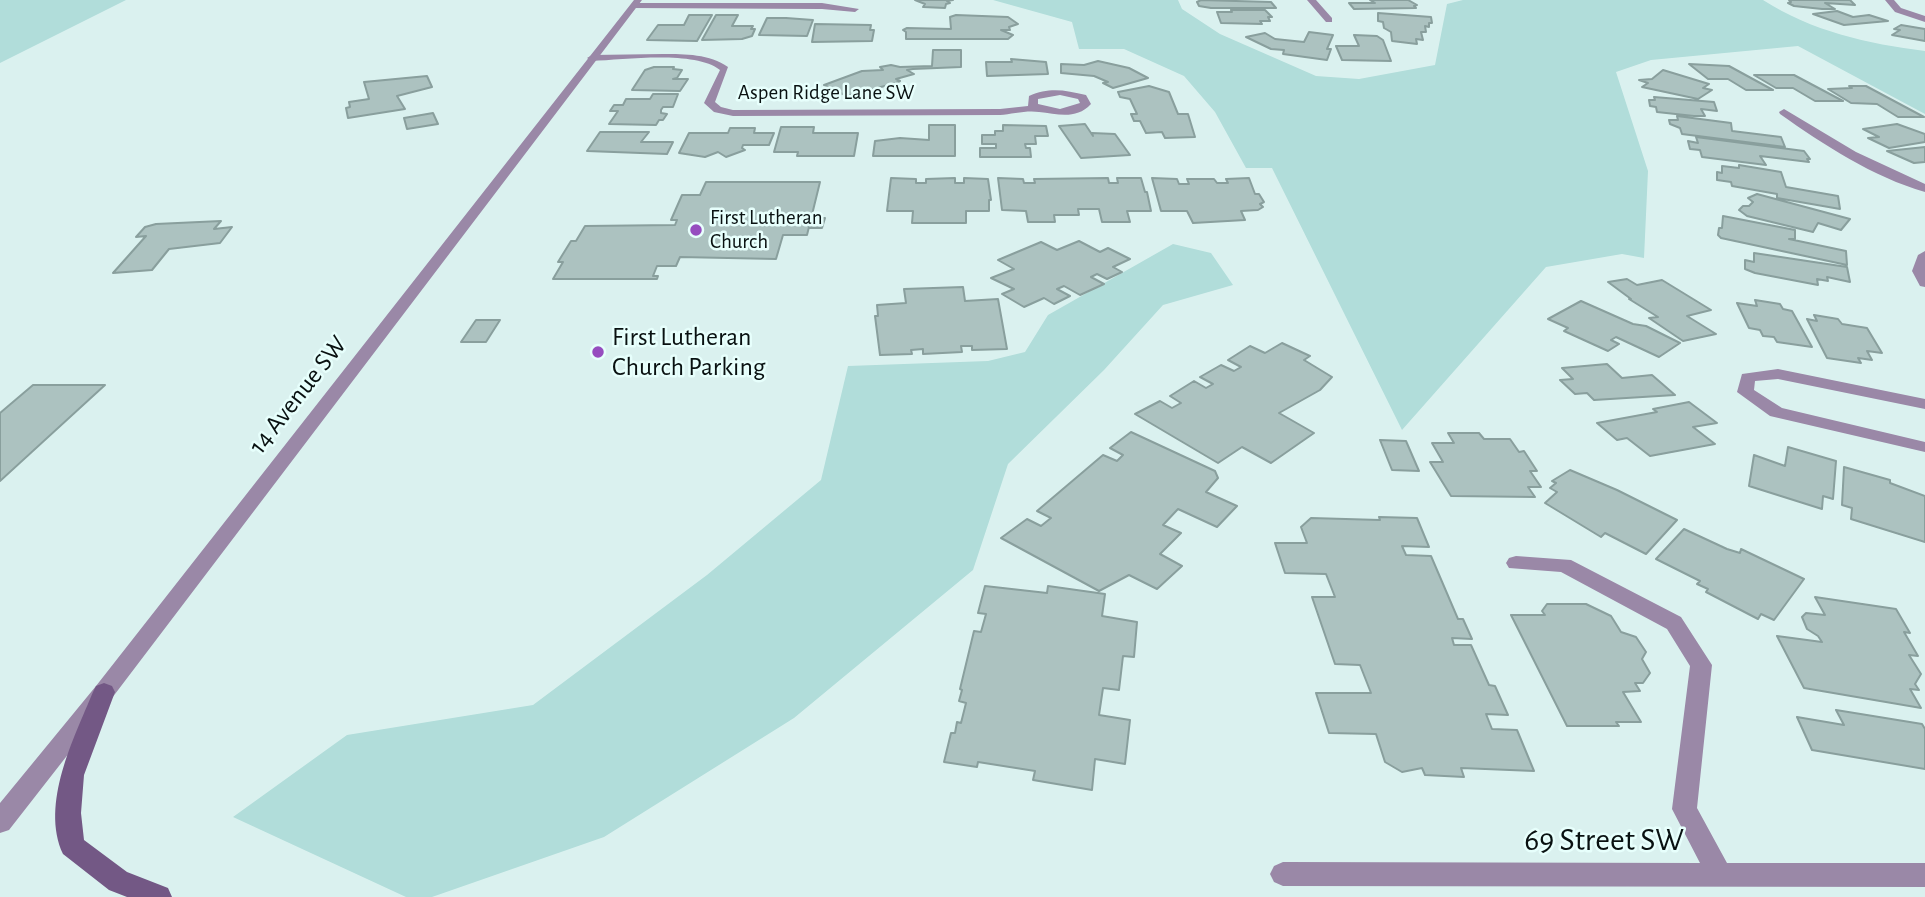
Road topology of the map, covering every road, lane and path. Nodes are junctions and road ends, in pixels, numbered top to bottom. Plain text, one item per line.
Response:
1 (1311, 0) edge
2 (1889, 0) edge
3 (635, 3) edge
4 (855, 9) dead end
5 (1925, 19) edge
6 (1329, 20) dead end
7 (592, 58) junction
8 (1037, 107) dead end
9 (1784, 113) dead end
10 (1925, 188) edge
11 (1925, 255) edge
12 (1925, 283) edge
13 (1925, 404) edge
14 (1925, 447) edge
15 (1517, 563) dead end
16 (104, 692) junction
17 (0, 822) edge
18 (1719, 873) junction
19 (1283, 874) dead end
20 (1925, 875) edge
21 (159, 897) edge

1 - 6 street
2 - 5 street
3 - 4 street
3 - 7 street, 14 Avenue SW
7 - 8 street, Aspen Ridge Lane SW
7 - 16 street, 14 Avenue SW
9 - 10 street
11 - 12 street
13 - 14 street
15 - 18 street
16 - 17 street, 14 Avenue SW
16 - 21 main road
18 - 19 street, 69 Street SW
18 - 20 street, 69 Street SW

